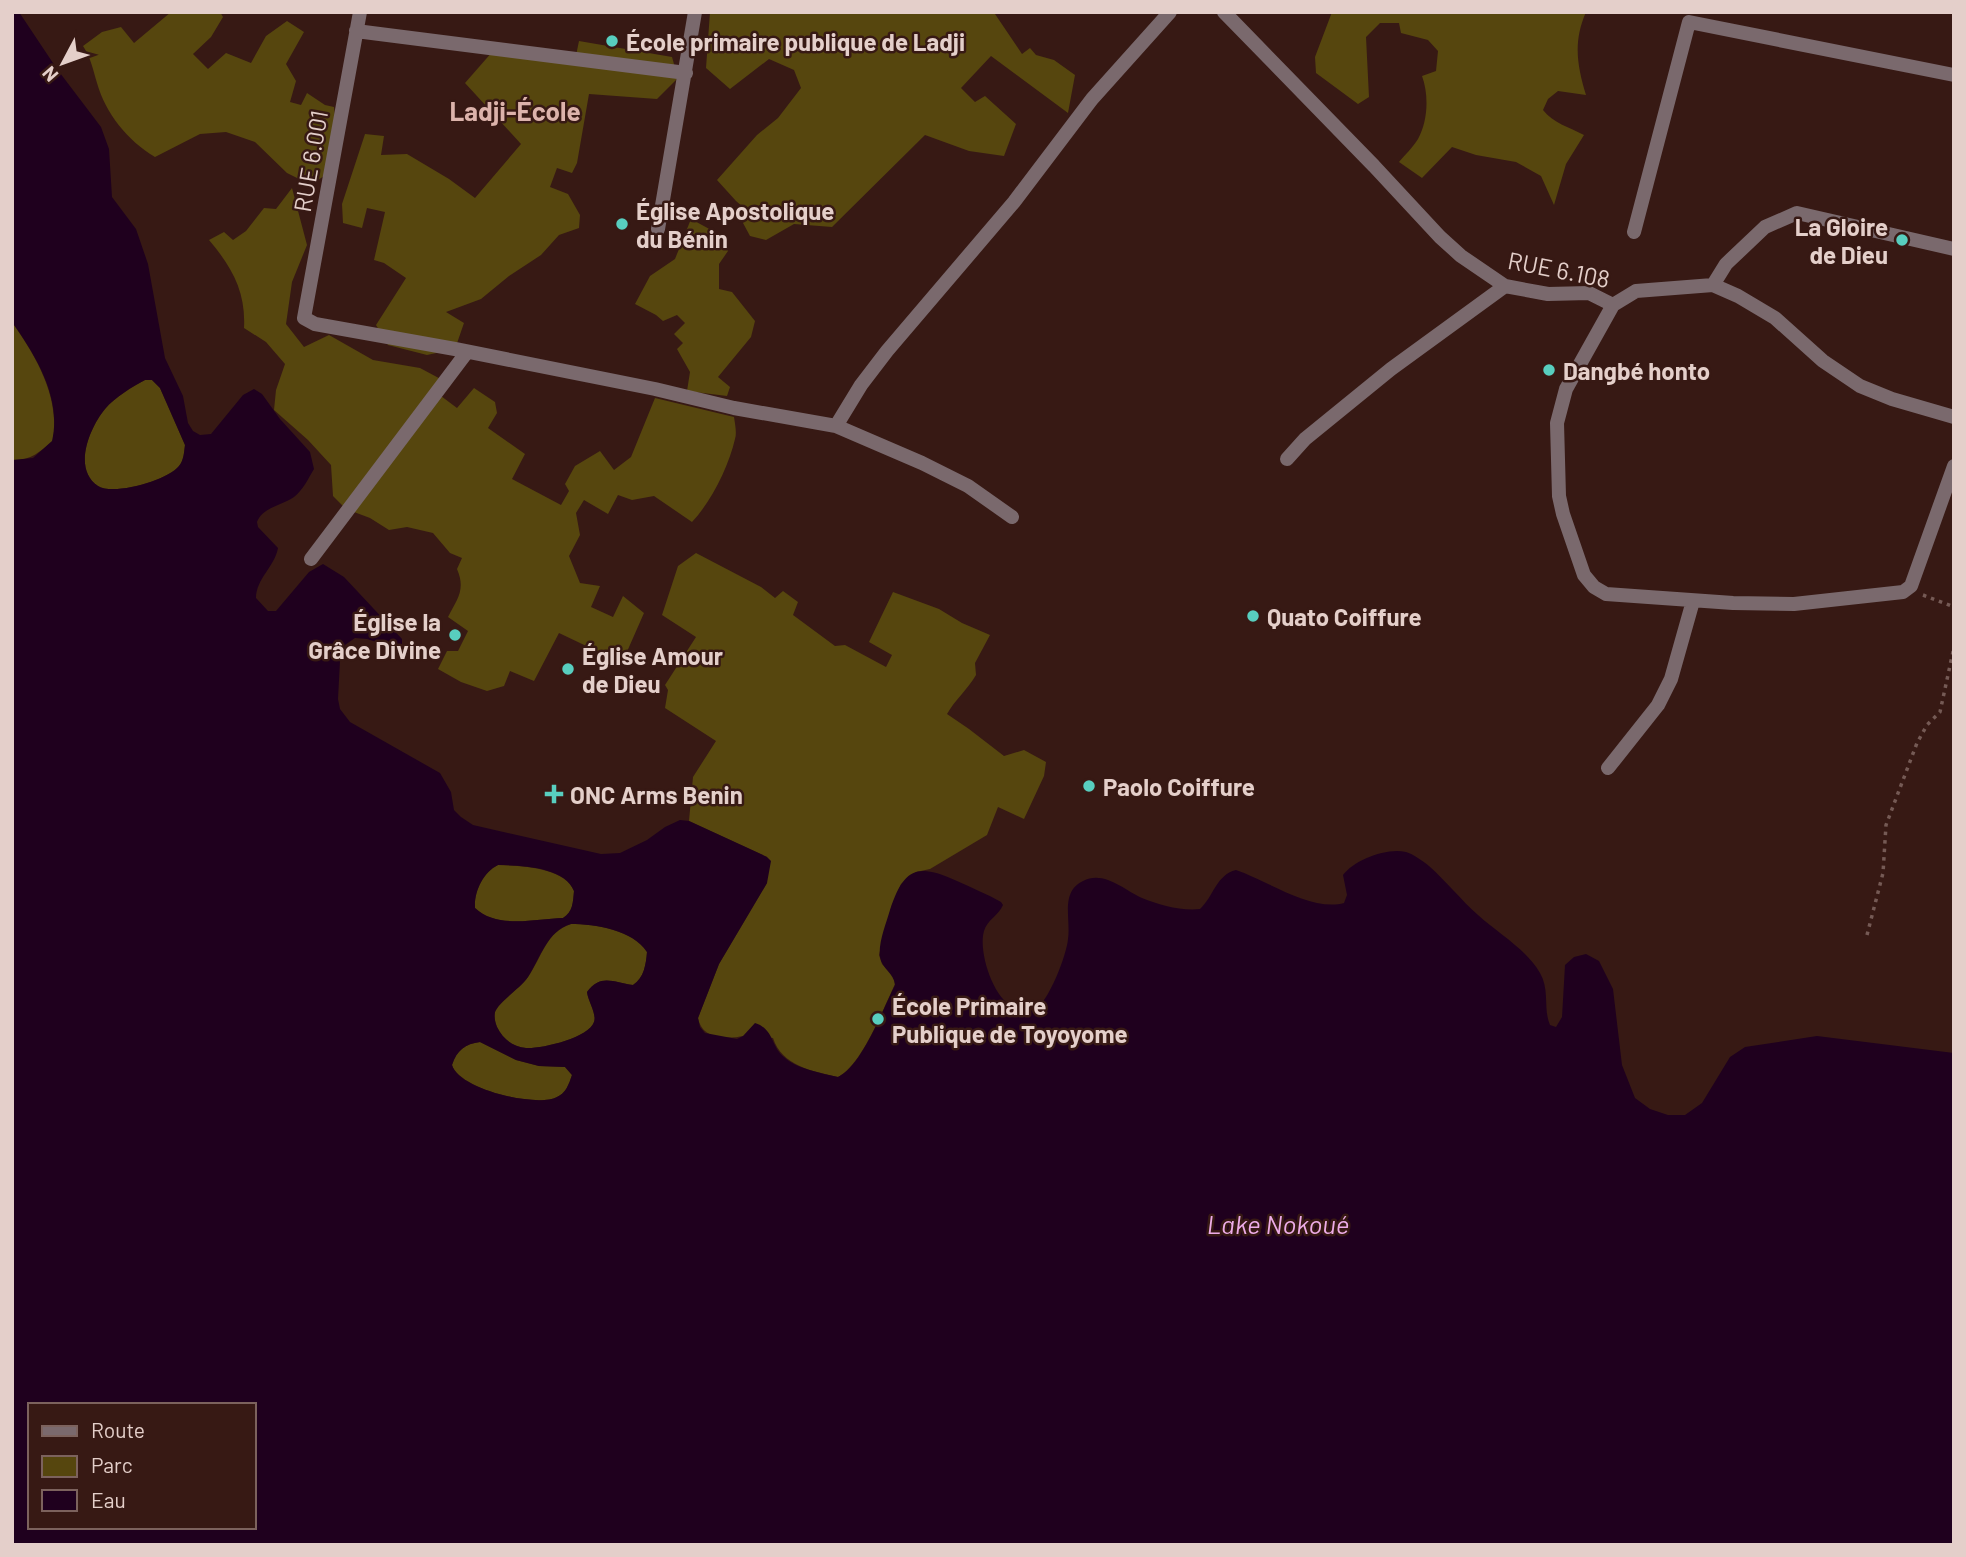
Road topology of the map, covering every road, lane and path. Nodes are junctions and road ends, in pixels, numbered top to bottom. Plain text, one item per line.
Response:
1 (360, 12) edge
2 (695, 12) edge
3 (1170, 12) edge
4 (1224, 12) edge
5 (356, 31) junction
6 (686, 73) junction
7 (1954, 75) edge
8 (658, 229) dead end
9 (1634, 232) dead end
10 (1954, 249) edge
11 (1713, 285) junction
12 (1505, 286) junction
13 (1613, 305) junction
14 (467, 352) junction
15 (1954, 417) edge
16 (836, 426) junction
17 (1287, 459) dead end
18 (1954, 466) edge
19 (1012, 517) dead end
20 (310, 559) dead end
21 (1911, 586) junction
22 (1693, 601) junction
23 (1954, 607) edge
24 (1954, 647) edge
25 (1608, 768) dead end
26 (1867, 935) dead end

1 - 5 street, RUE 6.001
2 - 6 street
3 - 16 street
4 - 12 street, RUE 6.108
5 - 6 street
5 - 14 street, RUE 6.001
6 - 8 street
7 - 9 street
10 - 11 street
11 - 13 street, RUE 6.108
11 - 15 street, RUE 6.108
12 - 13 street, RUE 6.108
12 - 17 street
13 - 22 street
14 - 16 street
14 - 20 street
16 - 19 street
18 - 21 street
21 - 22 street
21 - 23 path
22 - 25 street
24 - 26 path

